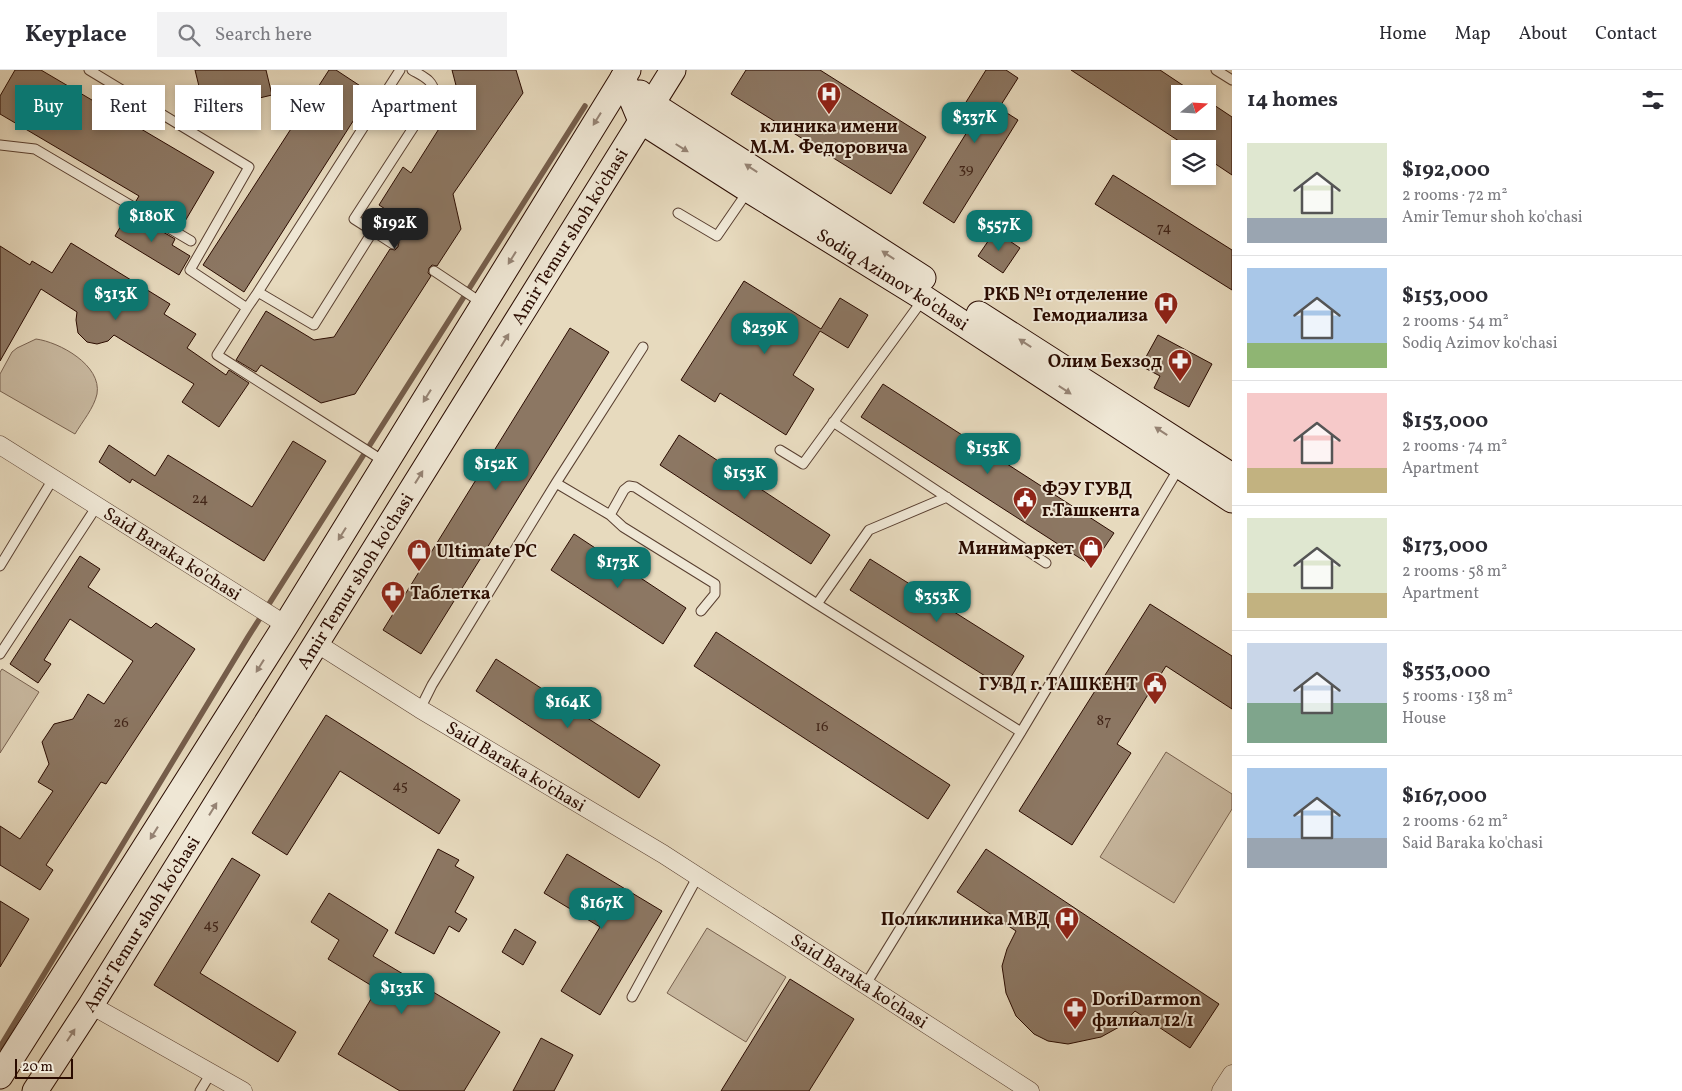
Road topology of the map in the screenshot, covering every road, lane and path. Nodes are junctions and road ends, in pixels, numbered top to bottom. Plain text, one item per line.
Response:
1 (89, 70) edge
2 (400, 70) edge
3 (412, 70) edge
4 (673, 70) edge
5 (1216, 70) edge
6 (625, 72) edge
7 (1232, 80) edge
8 (646, 113) junction
9 (0, 145) edge
10 (748, 190) junction
11 (678, 212) dead end
12 (373, 231) junction
13 (191, 241) dead end
14 (393, 244) dead end
15 (434, 271) dead end
16 (258, 292) junction
17 (924, 298) junction
18 (478, 300) junction
19 (247, 308) junction
20 (643, 348) dead end
21 (833, 422) junction
22 (0, 445) edge
23 (780, 450) dead end
24 (1185, 457) junction
25 (380, 459) junction
26 (1232, 476) edge
27 (54, 479) junction
28 (556, 483) junction
29 (947, 498) junction
30 (1232, 500) edge
31 (97, 506) junction
32 (610, 515) junction
33 (1046, 563) dead end
34 (0, 566) edge
35 (817, 604) junction
36 (701, 611) dead end
37 (286, 624) junction
38 (316, 643) junction
39 (0, 654) edge
40 (420, 709) junction
41 (1020, 732) junction
42 (698, 876) junction
43 (58, 984) junction
44 (866, 984) junction
45 (632, 997) dead end
46 (91, 1005) junction
47 (211, 1073) junction
48 (1232, 1074) edge
49 (0, 1076) edge
50 (35, 1091) edge
51 (200, 1091) edge
52 (243, 1091) edge
53 (1030, 1091) edge
54 (1222, 1091) edge

1 - 19 lane
2 - 16 lane
3 - 12 lane
4 - 8 main road, Amir Temur shoh ko'chasi
5 - 7 lane
6 - 8 main road
6 -> 18 main road, Amir Temur shoh ko'chasi
8 -> 10 main road, Sodiq Azimov ko'chasi
24 -> 8 main road, Sodiq Azimov ko'chasi
38 -> 8 main road, Amir Temur shoh ko'chasi
9 - 13 lane
10 - 11 lane
10 - 17 main road, Sodiq Azimov ko'chasi
12 - 14 lane
12 - 16 lane
15 - 18 lane
16 - 19 lane
17 - 21 lane
17 -> 24 main road, Sodiq Azimov ko'chasi
18 -> 25 main road, Amir Temur shoh ko'chasi
19 - 25 lane
20 - 28 lane
21 - 23 lane
21 - 29 lane
22 - 27 street, Said Baraka ko'chasi
24 - 26 main road, Sodiq Azimov ko'chasi
24 - 30 main road, Sodiq Azimov ko'chasi
24 - 41 lane
25 -> 37 main road, Amir Temur shoh ko'chasi
27 - 31 street, Said Baraka ko'chasi
27 - 34 lane
28 - 32 lane
28 - 40 lane
29 - 33 lane
29 - 35 lane
31 - 37 street, Said Baraka ko'chasi
31 - 39 lane
32 - 35 lane
32 - 36 lane
35 - 41 lane
37 - 38 main road, Said Baraka ko'chasi
37 -> 43 main road, Amir Temur shoh ko'chasi
38 - 40 street, Said Baraka ko'chasi
46 -> 38 main road, Amir Temur shoh ko'chasi
40 - 42 street, Said Baraka ko'chasi
41 - 44 lane
42 - 44 street, Said Baraka ko'chasi
42 - 45 lane
43 - 46 main road
43 - 49 main road, Amir Temur shoh ko'chasi
44 - 53 street, Said Baraka ko'chasi
46 - 47 street
50 -> 46 main road, Amir Temur shoh ko'chasi
47 - 51 lane
47 - 52 street
48 - 54 street

